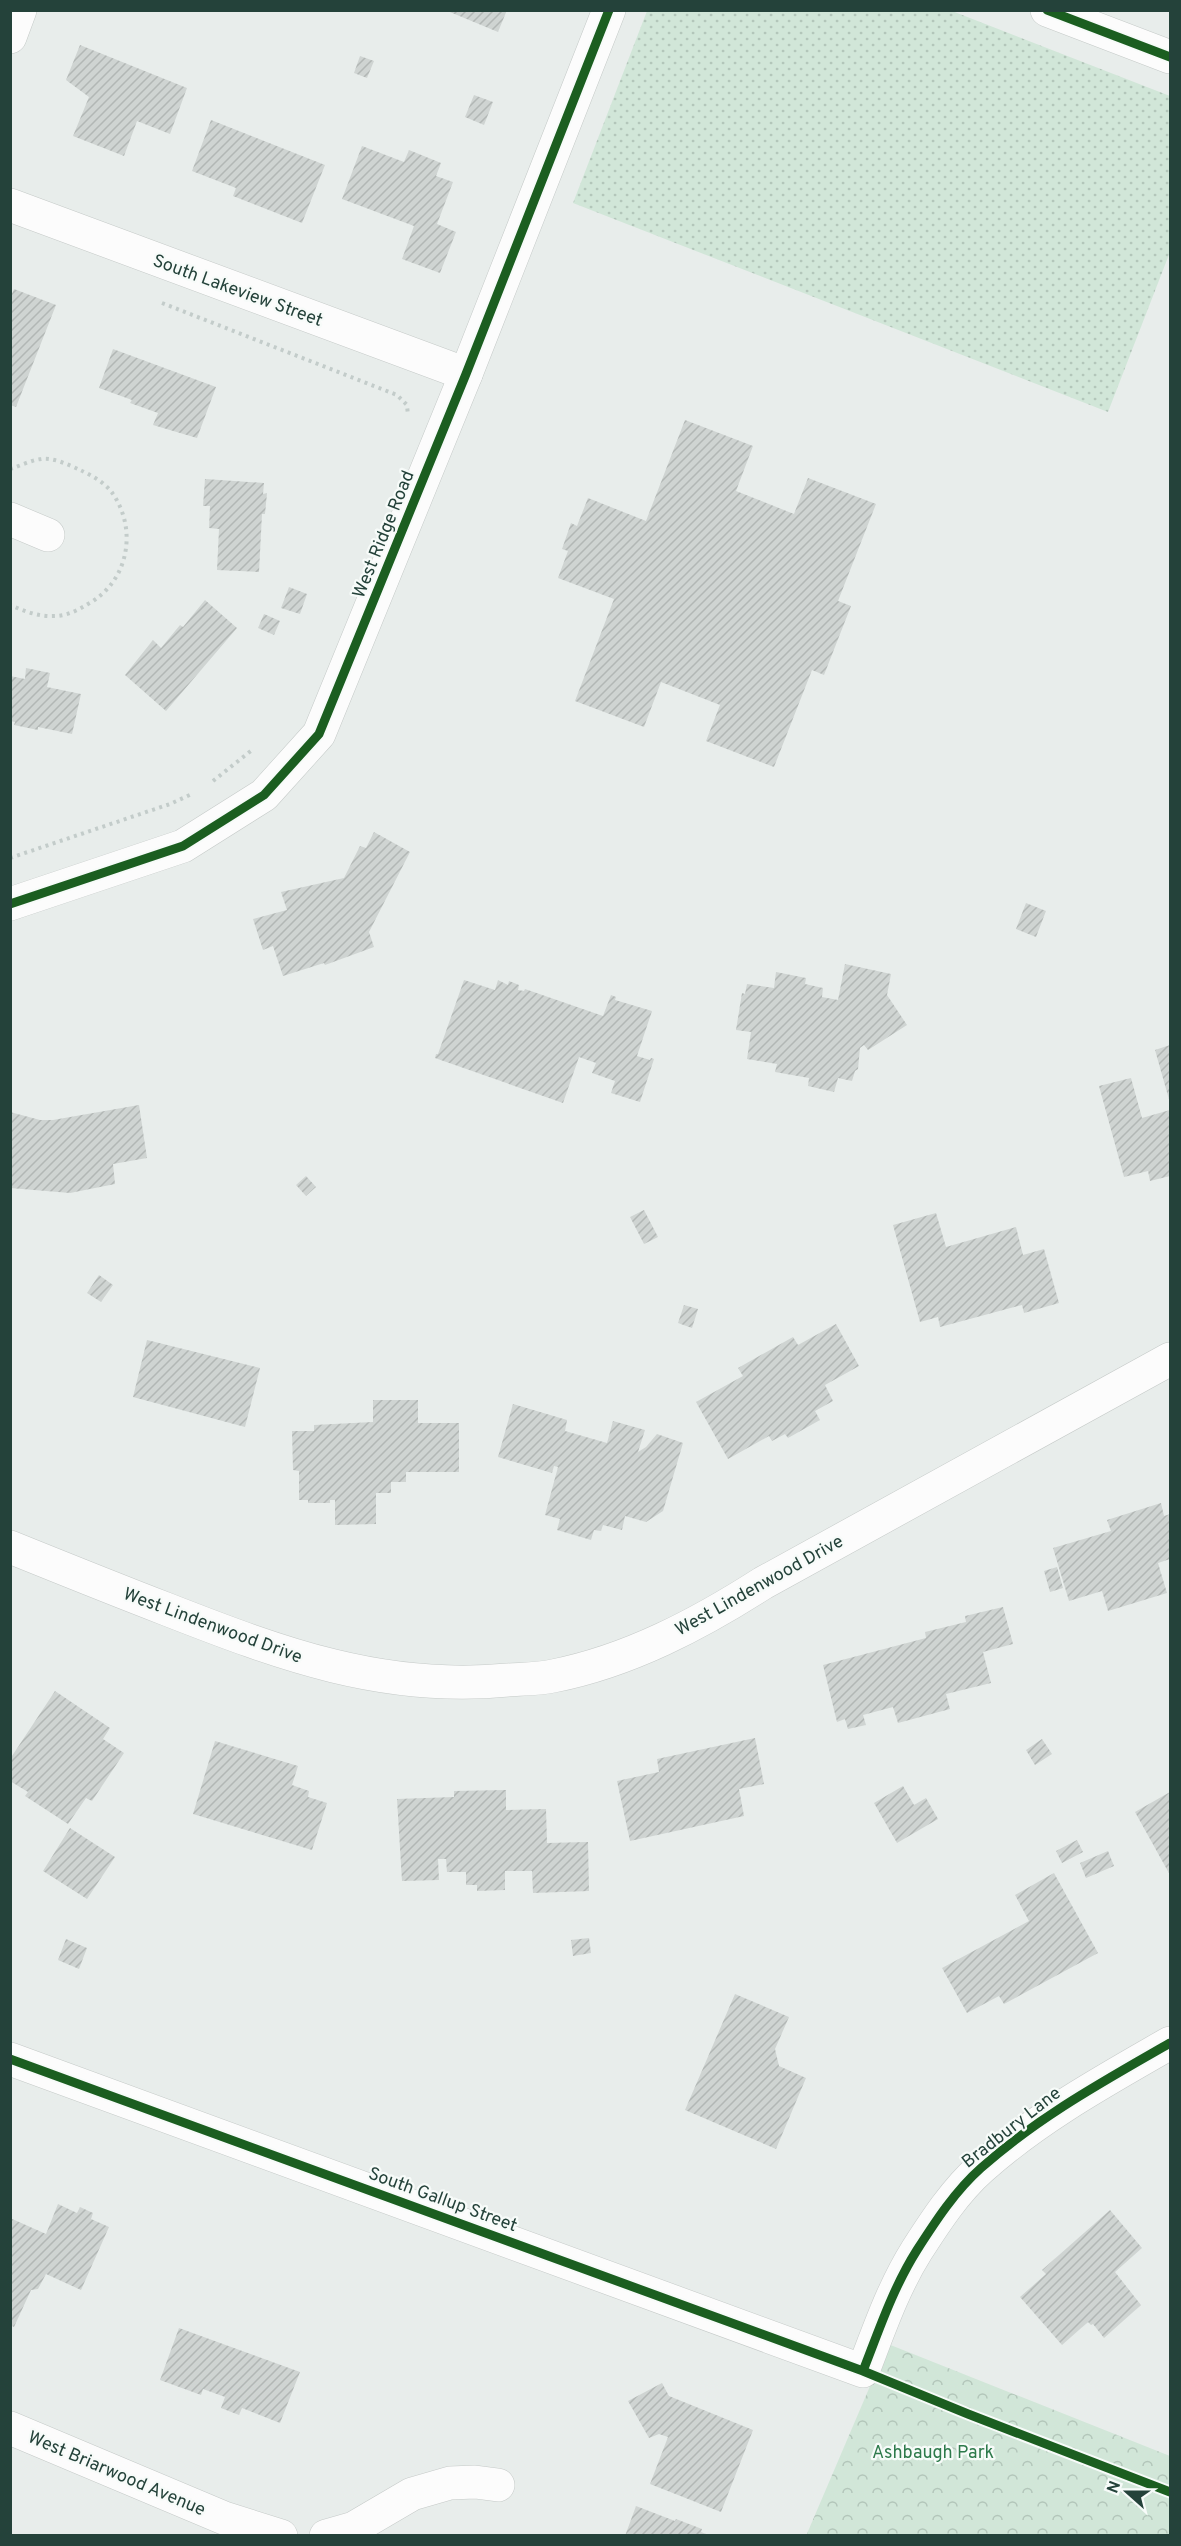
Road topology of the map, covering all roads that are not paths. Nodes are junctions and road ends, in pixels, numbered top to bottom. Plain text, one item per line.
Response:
1 (20, 10) edge
2 (609, 10) edge
3 (1047, 10) edge
4 (10, 37) edge
5 (1170, 57) edge
6 (10, 205) edge
7 (466, 374) junction
8 (10, 519) edge
9 (48, 536) dead end
10 (10, 904) edge
11 (1170, 1359) edge
12 (10, 1547) edge
13 (1170, 2043) edge
14 (10, 2059) edge
15 (863, 2371) joint
16 (10, 2428) edge
17 (498, 2485) dead end
18 (220, 2527) edge
19 (280, 2535) edge
20 (326, 2535) edge

1 - 4 street
2 - 7 street, West Ridge Road
3 - 5 street
6 - 7 street, South Lakeview Street
7 - 10 street, West Ridge Road
8 - 9 street
11 - 12 street, West Lindenwood Drive
13 - 15 street, Bradbury Lane
14 - 15 street, South Gallup Street
16 - 18 street, West Briarwood Avenue
17 - 20 street
18 - 19 street, West Briarwood Avenue

